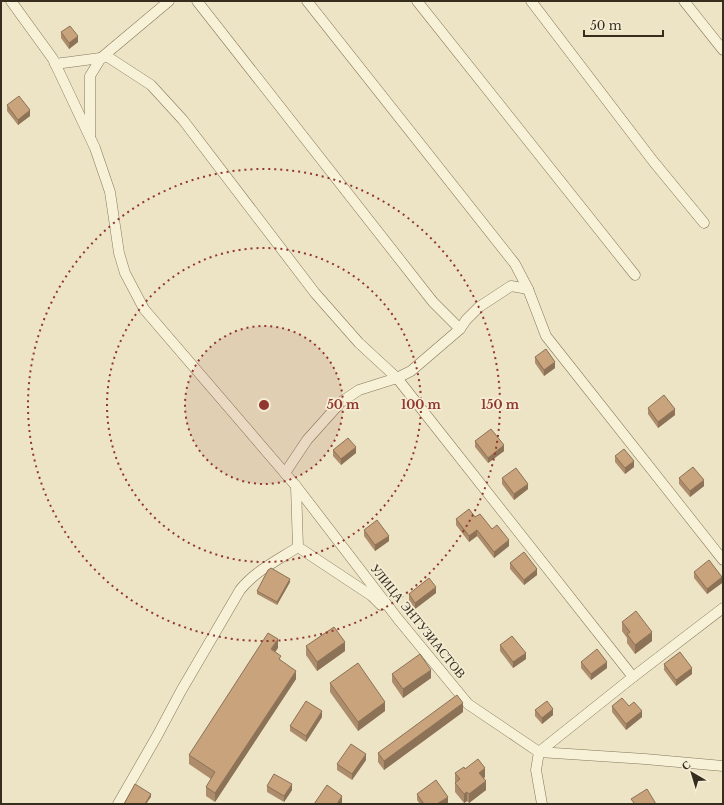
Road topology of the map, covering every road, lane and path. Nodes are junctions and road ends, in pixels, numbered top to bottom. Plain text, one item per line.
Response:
1 (12, 1) edge
2 (169, 1) edge
3 (197, 1) edge
4 (307, 1) edge
5 (418, 1) edge
6 (531, 1) edge
7 (684, 1) edge
8 (723, 50) edge
9 (100, 58) junction
10 (55, 64) junction
11 (90, 140) junction
12 (704, 223) dead end
13 (635, 275) dead end
14 (528, 289) junction
15 (460, 329) junction
16 (397, 378) junction
17 (285, 473) junction
18 (296, 486) junction
19 (298, 548) junction
20 (723, 560) edge
21 (723, 608) edge
22 (398, 619) junction
23 (633, 677) junction
24 (539, 752) junction
25 (723, 766) edge
26 (118, 804) edge
27 (542, 804) edge

1 - 10 street, УЛИЦА ЭНТУЗИАСТОВ
2 - 9 street
3 - 15 street
4 - 14 street
5 - 13 street
6 - 12 street
7 - 8 street
9 - 10 street
9 - 11 street
9 - 16 street
10 - 11 street, УЛИЦА ЭНТУЗИАСТОВ
11 - 17 street, УЛИЦА ЭНТУЗИАСТОВ
14 - 15 street
14 - 20 street
15 - 16 street
16 - 17 street
16 - 23 street
17 - 18 street, УЛИЦА ЭНТУЗИАСТОВ
18 - 19 street
18 - 22 street, УЛИЦА ЭНТУЗИАСТОВ
19 - 22 street
19 - 26 street
21 - 23 street
22 - 24 street, УЛИЦА ЭНТУЗИАСТОВ
23 - 24 street
24 - 25 street
24 - 27 street

